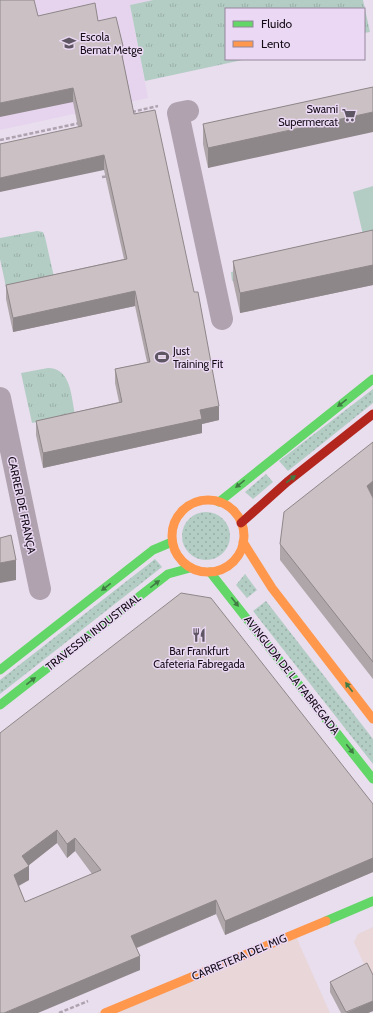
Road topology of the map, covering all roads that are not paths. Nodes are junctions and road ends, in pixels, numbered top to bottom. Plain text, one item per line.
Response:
1 (181, 109) road end
2 (222, 319) dead end
3 (373, 379) edge
4 (0, 398) edge
5 (373, 414) edge
6 (219, 502) junction
7 (241, 523) junction
8 (172, 542) junction
9 (243, 542) junction
10 (190, 568) junction
11 (210, 572) junction
12 (40, 589) dead end
13 (0, 670) edge
14 (0, 705) edge
15 (373, 718) edge
16 (373, 779) edge
17 (373, 901) edge
18 (105, 1013) edge

1 - 2 street
3 -> 6 street
4 - 12 street, CARRER DE FRANÇA
7 -> 5 street
6 - 7 street
6 - 8 street
7 - 9 street
8 - 10 street
8 -> 13 street
9 - 11 street
15 -> 9 street
10 - 11 street
14 -> 10 street, TRAVESSIA INDUSTRIAL
11 -> 16 street, AVINGUDA DE LA FABREGADA
17 - 18 street, CARRETERA DEL MIG

